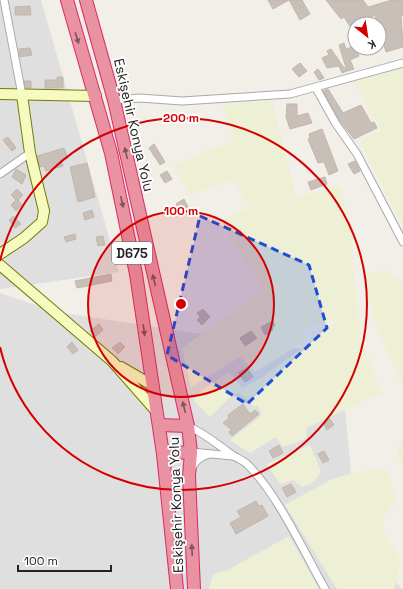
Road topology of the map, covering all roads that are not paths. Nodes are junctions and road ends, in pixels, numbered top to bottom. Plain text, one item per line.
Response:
1 (4, 0) edge
2 (67, 0) edge
3 (86, 0) edge
4 (4, 18) edge
5 (403, 63) edge
6 (316, 88) junction
7 (0, 94) edge
8 (22, 95) junction
9 (96, 96) junction
10 (114, 100) junction
11 (30, 153) junction
12 (0, 174) edge
13 (403, 242) edge
14 (0, 254) edge
15 (0, 265) edge
16 (113, 362) junction
17 (152, 385) junction
18 (156, 411) junction
19 (159, 425) junction
20 (188, 426) junction
21 (191, 452) junction
22 (211, 453) junction
23 (163, 454) junction
24 (233, 456) junction
25 (189, 476) junction
26 (177, 589) edge
27 (194, 589) edge
28 (325, 589) edge

1 - 4 street
2 -> 9 highway, D675
3 - 10 highway, Eskişehir Konya Yolu / D675
4 - 8 street
5 - 6 street
6 - 10 street
6 - 13 street
7 - 8 street
8 - 9 street
8 - 11 street
9 -> 17 highway, D675
20 -> 10 highway, Eskişehir Konya Yolu / D675
11 - 12 street
11 - 14 street
15 - 16 street
16 - 17 street
16 - 18 street
17 - 18 highway, D675
18 - 19 highway, D675
19 - 20 highway
19 - 23 highway, D675
20 - 21 highway, Eskişehir Konya Yolu / D675
20 - 24 street
21 - 22 street
21 - 23 highway
21 - 25 highway, Eskişehir Konya Yolu / D675
22 - 24 street
22 - 25 street
23 - 26 highway, D675
24 - 28 street
27 -> 25 highway, Eskişehir Konya Yolu / D675

